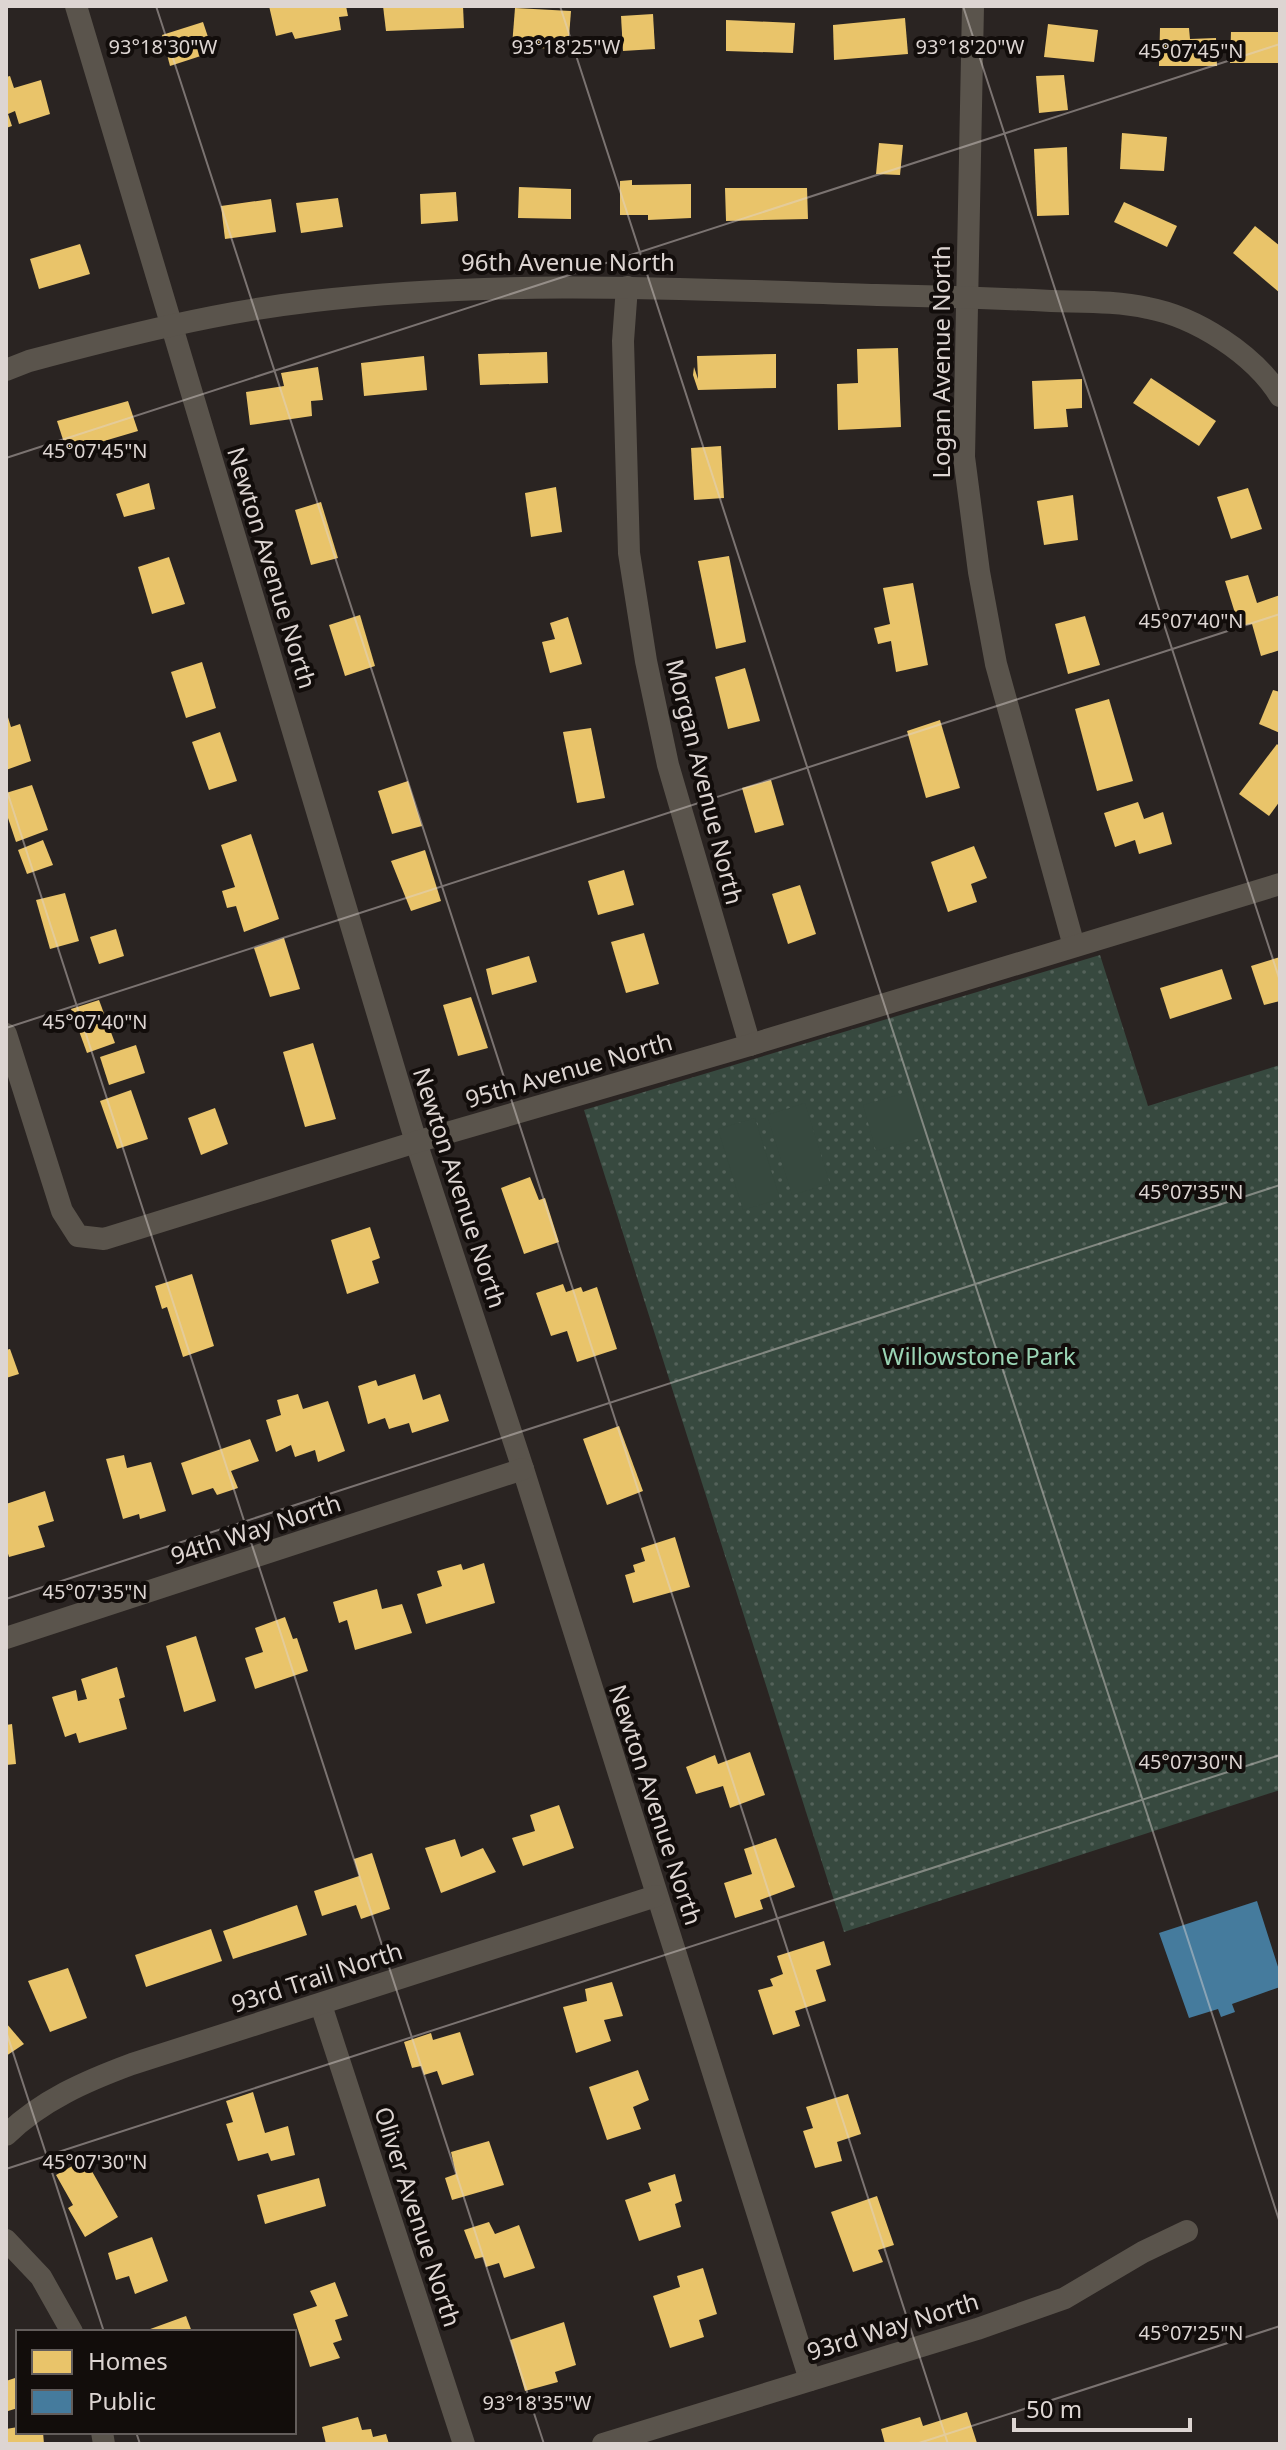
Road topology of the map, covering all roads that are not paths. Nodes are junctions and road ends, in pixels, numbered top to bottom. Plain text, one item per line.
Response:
1 (76, 6) edge
2 (973, 6) edge
3 (627, 287) junction
4 (967, 297) junction
5 (171, 324) junction
6 (6, 370) edge
7 (1280, 396) edge
8 (1280, 884) edge
9 (1074, 946) junction
10 (6, 1034) edge
11 (750, 1045) junction
12 (416, 1142) junction
13 (523, 1469) junction
14 (6, 1638) edge
15 (656, 1896) junction
16 (321, 2005) junction
17 (6, 2135) edge
18 (1187, 2231) dead end
19 (6, 2240) edge
20 (71, 2330) edge
21 (810, 2380) junction
22 (464, 2444) edge
23 (603, 2444) edge

1 - 5 street, Newton Avenue North
2 - 4 street, Logan Avenue North
3 - 4 street, 96th Avenue North
3 - 5 street, 96th Avenue North
3 - 11 street, Morgan Avenue North
4 - 7 street, 96th Avenue North
4 - 9 street, Logan Avenue North
5 - 6 street
5 - 12 street, Newton Avenue North
8 - 9 street, 95th Avenue North
9 - 11 street, 95th Avenue North
10 - 12 street, 95th Avenue North
11 - 12 street, 95th Avenue North
12 - 13 street, Newton Avenue North
13 - 14 street, 94th Way North
13 - 15 street, Newton Avenue North
15 - 16 street, 93rd Trail North
15 - 21 street, Newton Avenue North
16 - 17 street, 93rd Trail North
16 - 22 street, Oliver Avenue North
18 - 21 street, 93rd Way North
19 - 20 street
21 - 23 street, 93rd Way North

